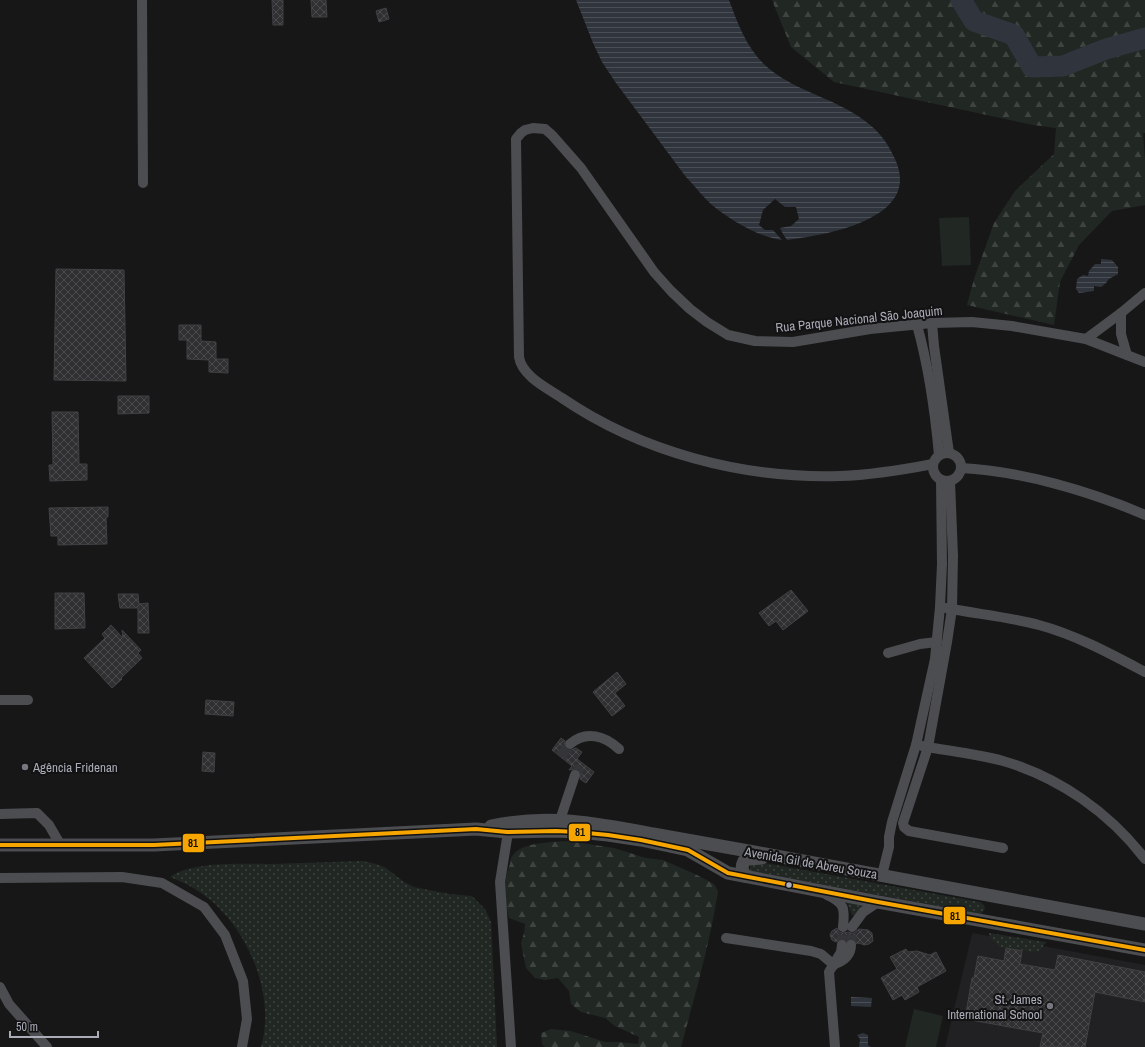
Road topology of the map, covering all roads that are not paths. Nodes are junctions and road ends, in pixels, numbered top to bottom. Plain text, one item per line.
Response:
1 (142, 0) edge
2 (143, 183) dead end
3 (1145, 293) edge
4 (1121, 313) junction
5 (932, 323) junction
6 (916, 325) junction
7 (1086, 339) junction
8 (1127, 355) junction
9 (1145, 362) edge
10 (944, 454) junction
11 (933, 464) junction
12 (961, 468) junction
13 (946, 481) junction
14 (1145, 515) edge
15 (940, 607) junction
16 (952, 609) junction
17 (937, 642) junction
18 (888, 653) dead end
19 (1145, 672) edge
20 (0, 700) edge
21 (28, 700) dead end
22 (570, 744) tunnel mouth
23 (916, 746) junction
24 (928, 747) junction
25 (619, 749) dead end
26 (575, 775) tunnel mouth
27 (0, 814) edge
28 (558, 825) junction
29 (509, 827) junction
30 (60, 844) junction
31 (0, 845) edge
32 (1003, 848) dead end
33 (778, 856) junction
34 (1145, 859) edge
35 (745, 876) junction
36 (882, 876) junction
37 (0, 878) edge
38 (816, 890) junction
39 (878, 902) junction
40 (1145, 924) edge
41 (726, 938) dead end
42 (846, 945) tunnel mouth
43 (1145, 950) edge
44 (834, 965) junction
45 (0, 987) edge
46 (47, 1047) edge
47 (242, 1047) edge
48 (511, 1047) edge
49 (835, 1047) edge

1 - 2 street
3 - 4 street
4 - 7 street
4 - 8 street
5 - 6 street, Rua Parque Nacional São Joaquim
5 - 7 street, Rua Parque Nacional São Joaquim
5 - 10 street
6 - 10 street
6 - 11 street, Rua Parque Nacional São Joaquim
7 - 8 street, Rua Parque Nacional São Joaquim
8 - 9 street, Rua Parque Nacional São Joaquim
10 - 11 street
10 - 12 street
11 - 13 street
12 - 13 street
12 - 14 street
13 - 15 street
13 - 16 street
15 - 16 street
15 - 17 street
16 - 19 street
16 - 24 street
17 - 18 street
17 - 23 street
20 - 21 street
22 - 25 street
23 - 24 street
23 - 36 street
24 - 32 street
24 - 34 street
26 - 28 street
27 - 30 street
28 - 29 street, Avenida Gil de Abreu Souza
28 - 33 street, Avenida Gil de Abreu Souza
28 - 35 street, Avenida Gil de Abreu Souza
29 - 30 street, Avenida Gil de Abreu Souza
29 - 48 street
30 - 31 street, Avenida Gil de Abreu Souza
33 - 35 street
33 - 36 street, Avenida Gil de Abreu Souza
35 - 38 street, Avenida Gil de Abreu Souza
36 - 40 street, Avenida Gil de Abreu Souza
37 - 47 street
38 - 39 street, Avenida Gil de Abreu Souza
38 - 39 street
39 - 43 street, Avenida Gil de Abreu Souza
41 - 44 street
42 - 44 street
44 - 49 street
45 - 46 street

